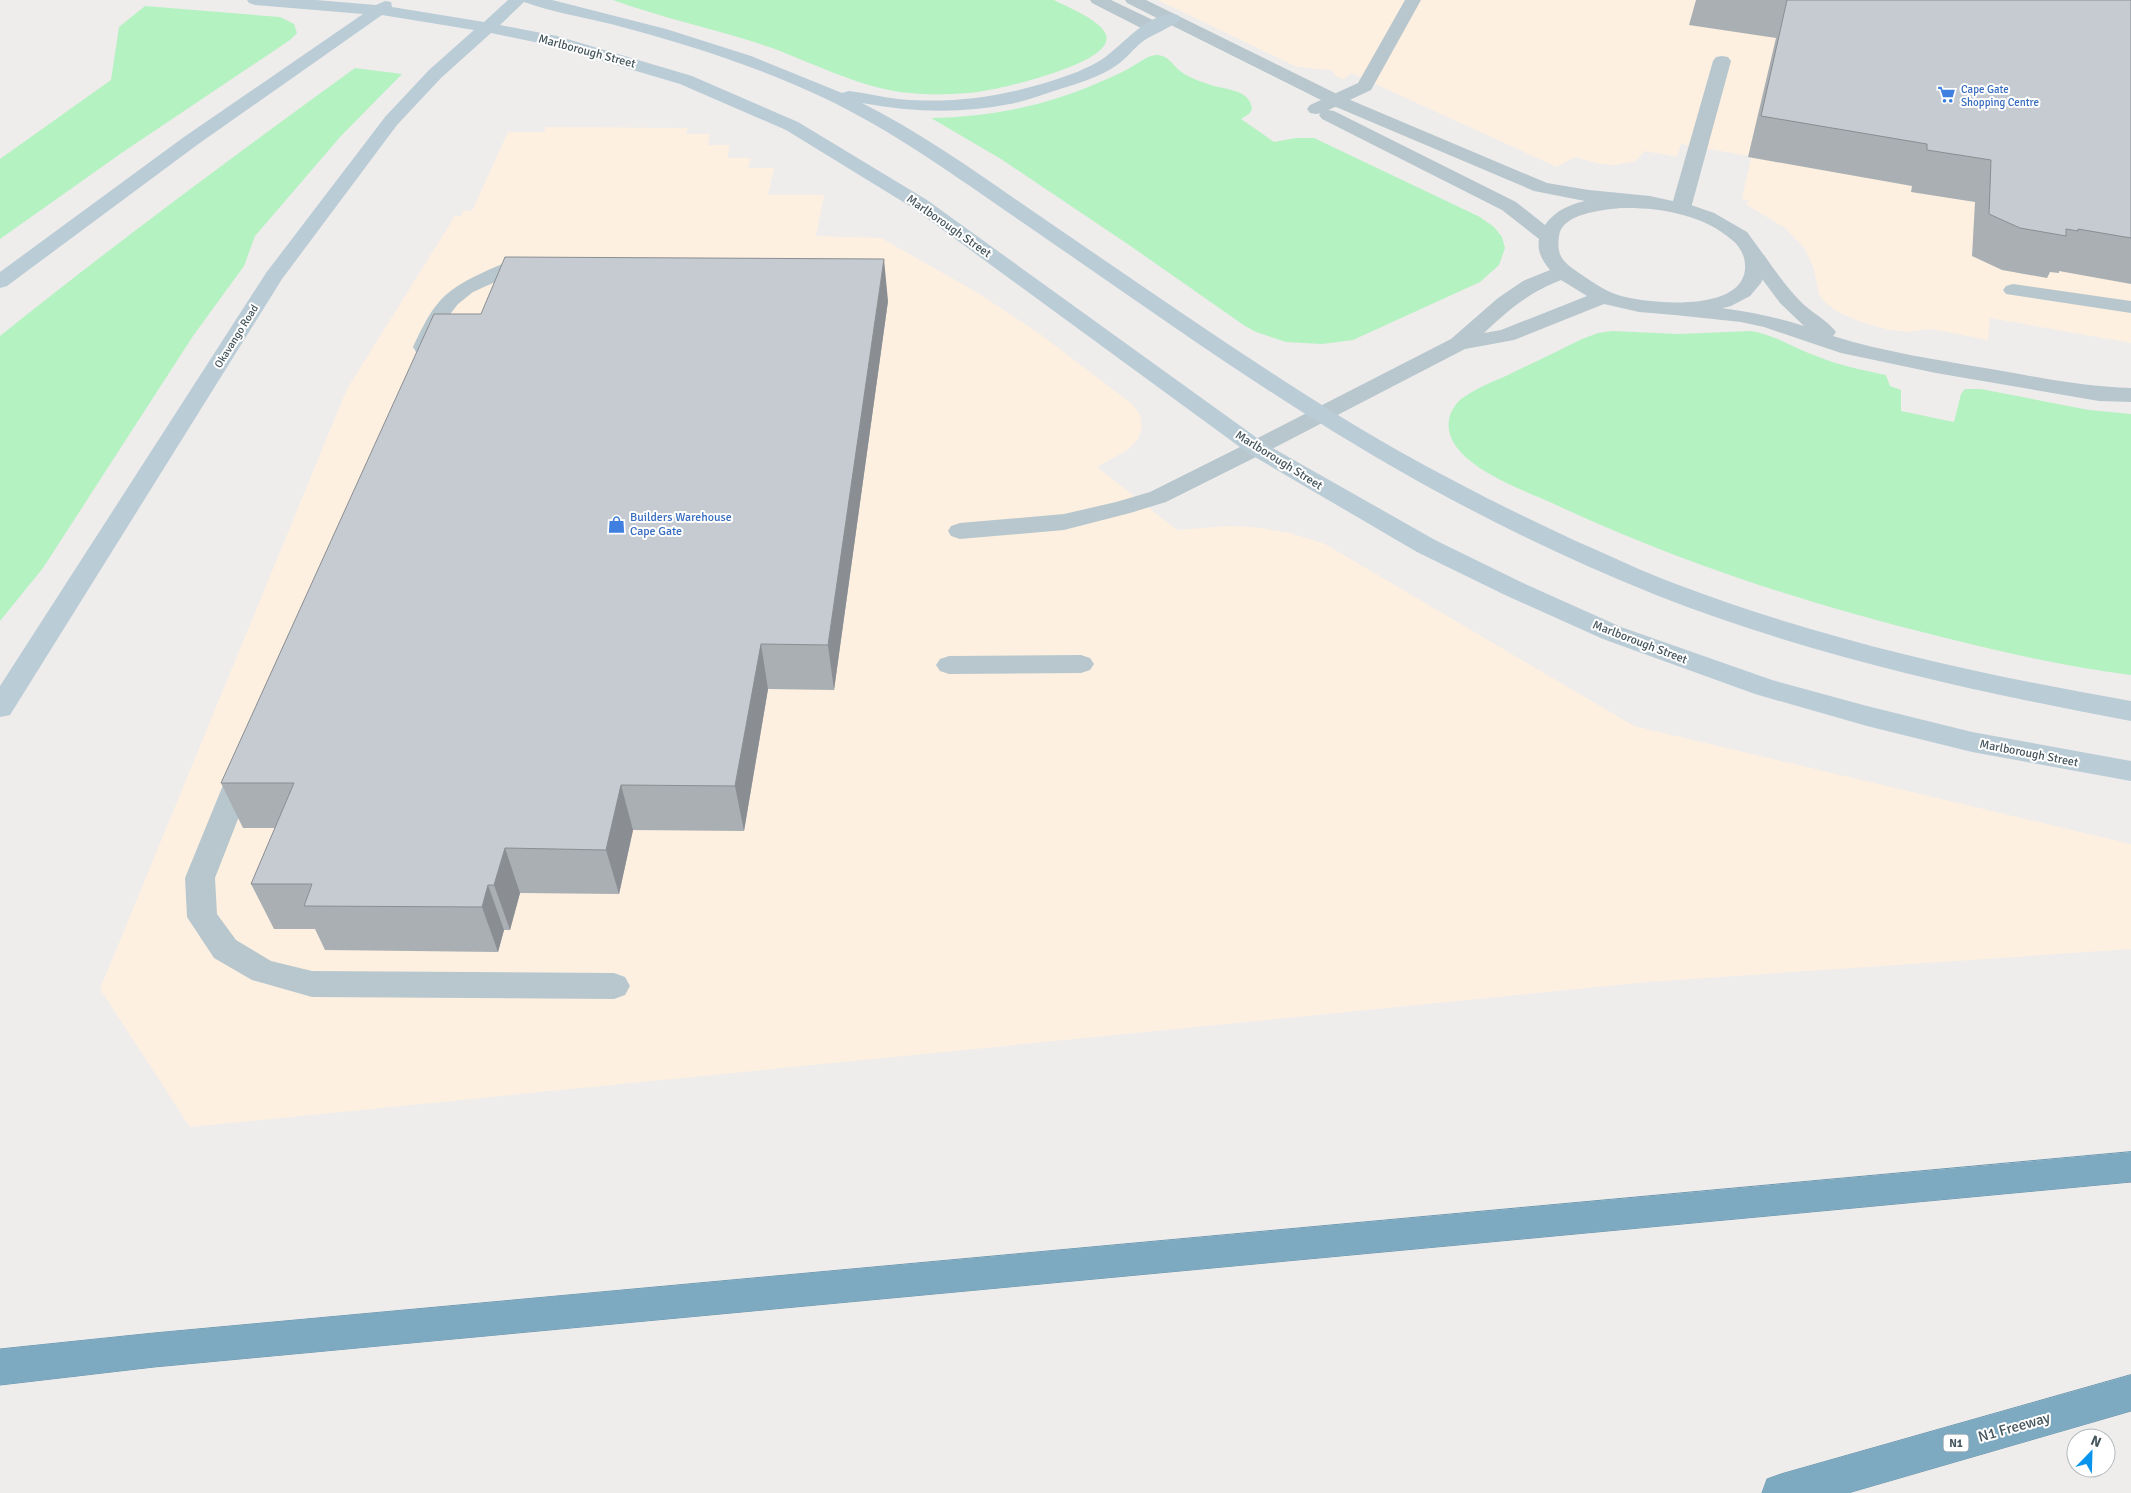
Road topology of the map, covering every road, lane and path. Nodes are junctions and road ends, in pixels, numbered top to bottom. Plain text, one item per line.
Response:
1 (255, 0) edge
2 (518, 0) edge
3 (531, 0) edge
4 (1098, 0) edge
5 (1133, 0) edge
6 (1413, 0) edge
7 (387, 5) edge
8 (1172, 19) junction
9 (486, 27) junction
10 (1152, 27) junction
11 (1722, 61) dead end
12 (821, 90) junction
13 (1335, 100) junction
14 (1316, 109) junction
15 (1650, 202) junction
16 (1681, 208) junction
17 (1547, 236) junction
18 (1756, 259) junction
19 (553, 266) edge
20 (1562, 272) junction
21 (0, 282) edge
22 (2013, 290) dead end
23 (1604, 297) junction
24 (2131, 307) edge
25 (1675, 309) junction
26 (1458, 344) junction
27 (1849, 348) junction
28 (413, 370) edge
29 (2131, 395) edge
30 (1321, 414) junction
31 (1256, 448) junction
32 (960, 531) dead end
33 (1081, 664) dead end
34 (949, 665) dead end
35 (0, 708) edge
36 (2131, 711) edge
37 (251, 750) edge
38 (2131, 771) edge
39 (614, 986) dead end
40 (2131, 1167) edge
41 (0, 1367) edge
42 (2131, 1394) edge
43 (1781, 1493) edge

1 - 7 street, Marlborough Street
2 - 9 street, Okavango Road
3 - 12 street
4 - 10 street
5 - 8 street
6 - 13 street
7 - 9 street, Marlborough Street
7 - 21 street
8 - 10 street
8 - 13 street
9 - 31 street, Marlborough Street
9 - 35 street, Okavango Road
10 - 12 street
10 - 14 street
11 - 16 street
12 - 30 street
13 - 14 street
13 - 15 street
14 - 17 street
15 - 16 street
15 - 17 street
16 - 18 street
17 - 20 street
18 - 25 street
18 - 27 street
19 - 28 street
20 - 23 street
20 - 26 street
22 - 24 street
23 - 25 street
23 - 26 street
25 - 27 street
26 - 30 street
27 - 29 street
30 - 31 street
30 - 36 street
31 - 32 street
31 - 38 street, Marlborough Street
33 - 34 street
37 - 39 street
40 - 41 highway
42 - 43 highway, N1 Freeway / N1

